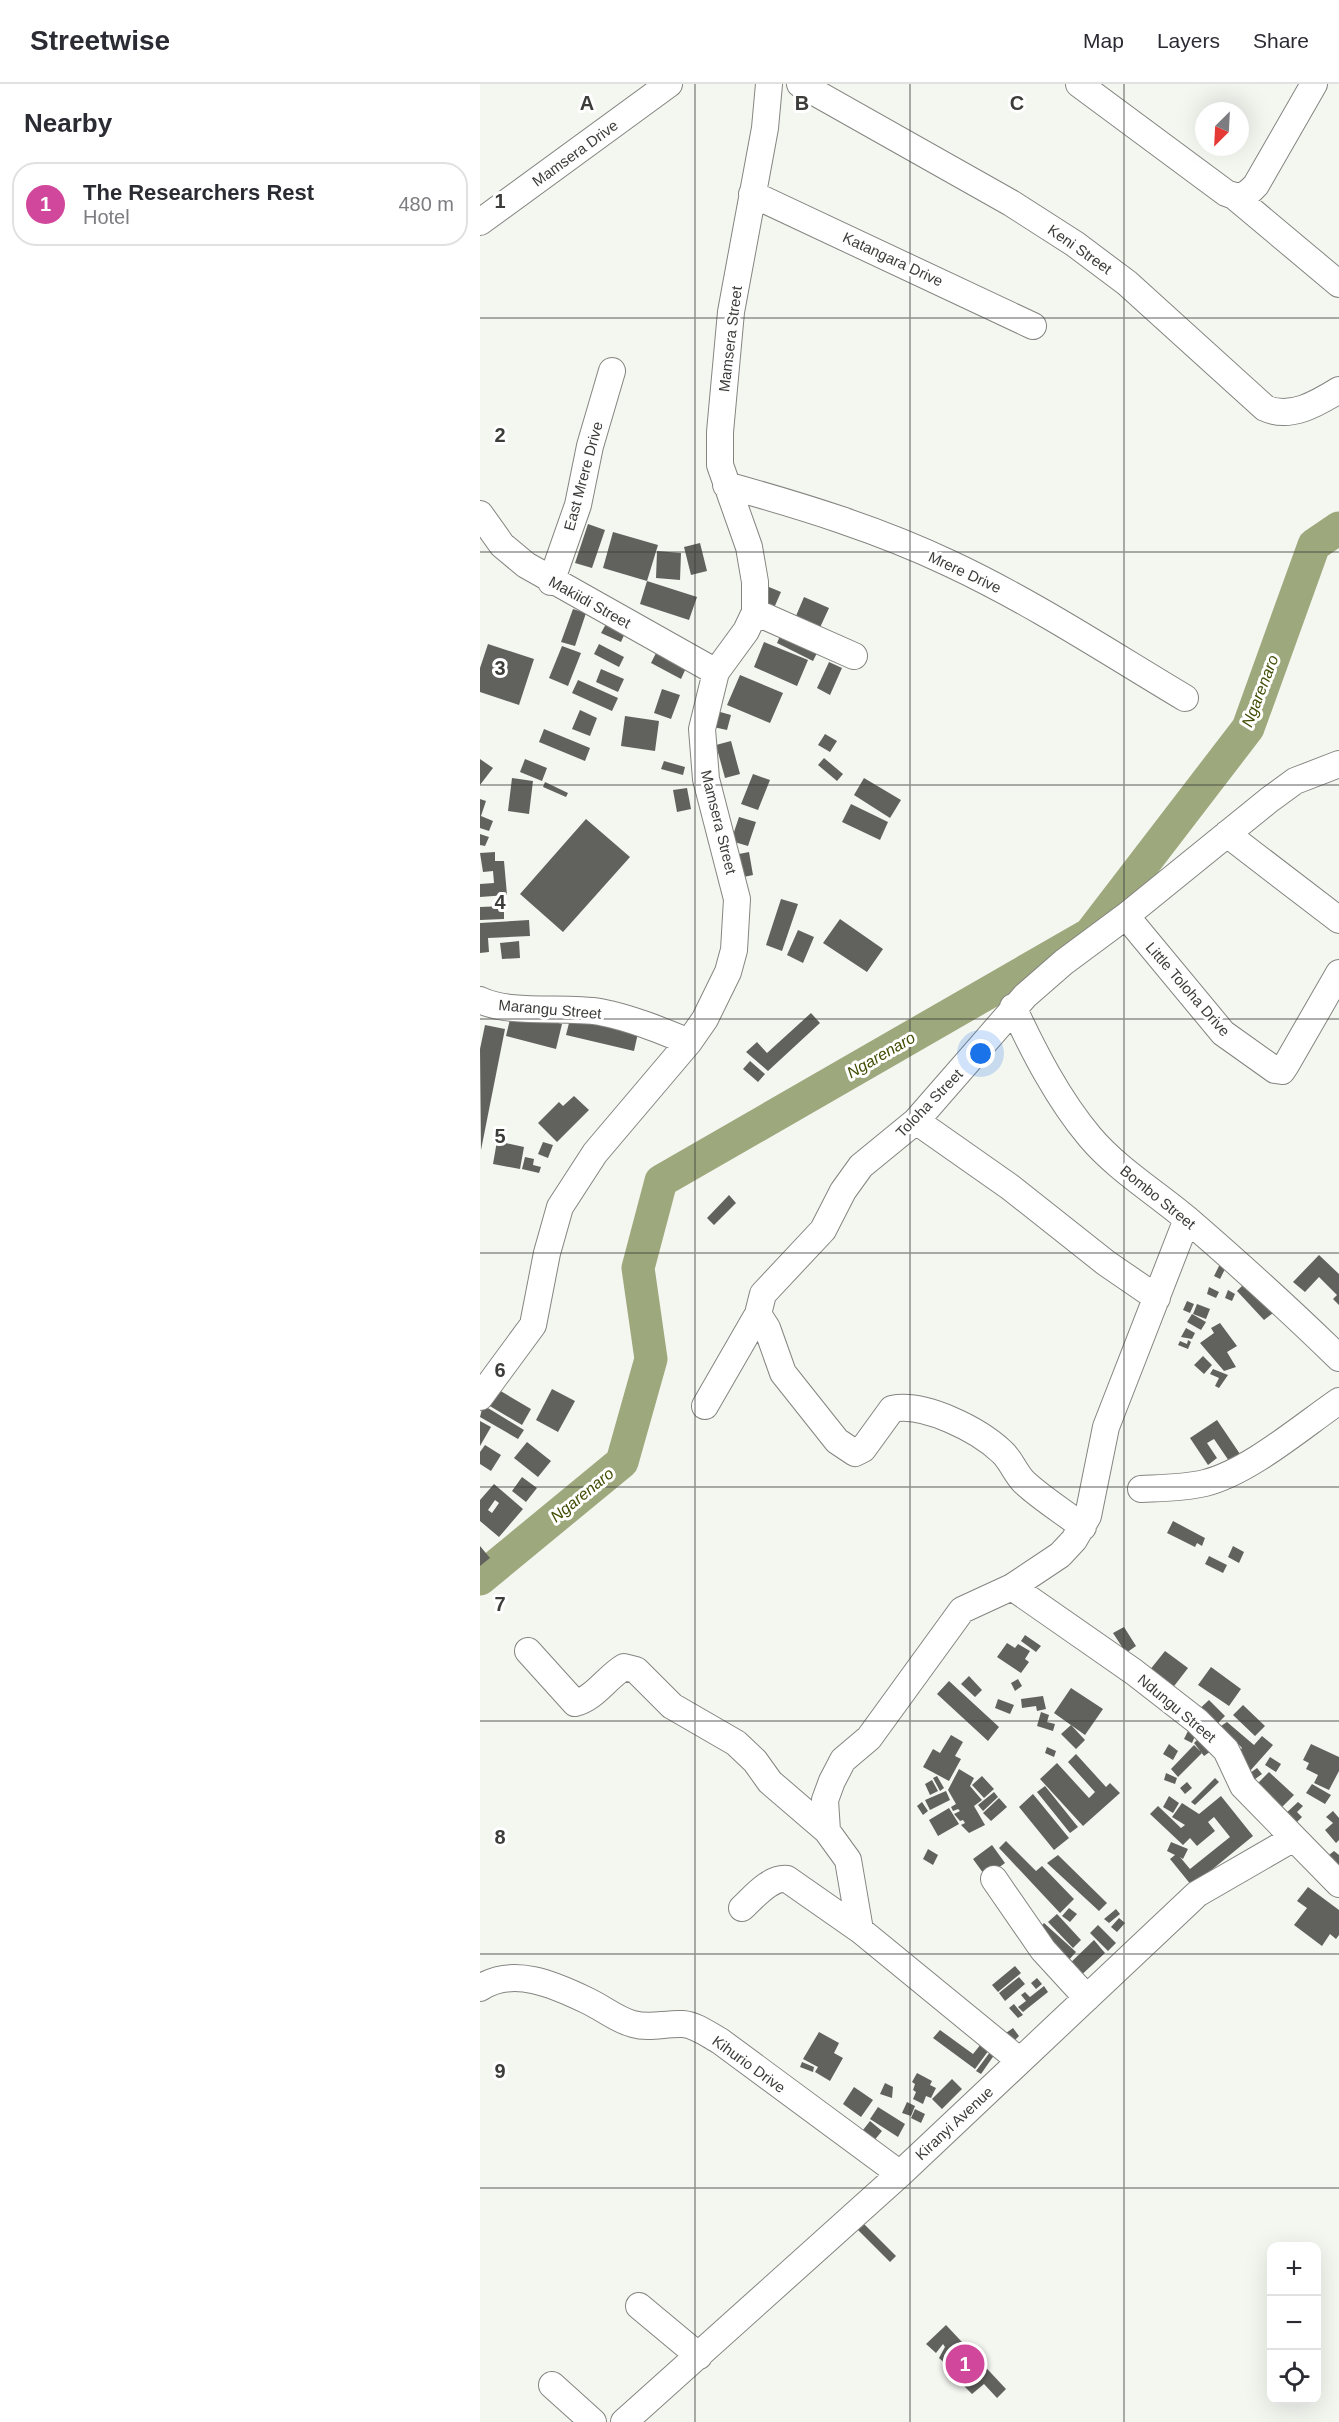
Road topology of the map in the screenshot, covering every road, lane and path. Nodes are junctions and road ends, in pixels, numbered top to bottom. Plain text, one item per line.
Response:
1 (669, 84) edge
2 (769, 84) edge
3 (800, 84) edge
4 (1079, 84) edge
5 (1314, 84) edge
6 (752, 194) junction
7 (1234, 196) junction
8 (480, 222) edge
9 (1339, 284) edge
10 (1033, 326) dead end
11 (612, 371) dead end
12 (1339, 390) edge
13 (726, 485) junction
14 (480, 514) edge
15 (551, 582) junction
16 (755, 612) junction
17 (854, 656) dead end
18 (716, 672) junction
19 (1185, 698) dead end
20 (1339, 764) edge
21 (1227, 834) junction
22 (1126, 916) junction
23 (1339, 920) edge
24 (1339, 973) edge
25 (480, 1000) edge
26 (1013, 1007) junction
27 (689, 1041) junction
28 (916, 1121) junction
29 (1187, 1219) junction
30 (1157, 1298) junction
31 (758, 1314) junction
32 (1339, 1358) edge
33 (480, 1397) edge
34 (1339, 1401) edge
35 (705, 1406) dead end
36 (1141, 1489) dead end
37 (1083, 1527) junction
38 (1012, 1587) junction
39 (528, 1651) dead end
40 (827, 1831) junction
41 (1294, 1838) junction
42 (994, 1879) dead end
43 (1339, 1884) edge
44 (742, 1908) dead end
45 (860, 1930) junction
46 (480, 1988) edge
47 (1087, 1998) junction
48 (1020, 2061) junction
49 (900, 2174) junction
50 (639, 2306) dead end
51 (699, 2356) junction
52 (552, 2385) dead end
53 (594, 2422) edge
54 (624, 2422) edge

1 - 8 street, Mamsera Drive
2 - 6 street, Mamsera Street
3 - 12 street, Keni Street
4 - 7 street
5 - 7 street
6 - 10 street, Katangara Drive
6 - 13 street, Mamsera Street
7 - 9 street
11 - 15 street, East Mrere Drive
13 - 16 street, Mamsera Street
13 - 19 street, Mrere Drive
14 - 15 street, Makiidi Street
15 - 18 street, Makiidi Street
16 - 17 street
16 - 18 street, Mamsera Street
18 - 27 street, Mamsera Street
20 - 21 street, Toloha Street
21 - 22 street, Toloha Street
21 - 23 street
22 - 24 street, Little Toloha Drive
22 - 26 street, Toloha Street
25 - 27 street, Marangu Street
26 - 28 street, Toloha Street
26 - 29 street, Bombo Street
27 - 33 street, Mamsera Street
28 - 30 street
28 - 31 street, Toloha Street
29 - 30 street
29 - 32 street, Bombo Street
30 - 37 street
31 - 35 street, Toloha Street
31 - 37 street
34 - 36 street
37 - 38 street
38 - 40 street
38 - 41 street, Ndungu Street
39 - 40 street
40 - 45 street
41 - 43 street, Ndungu Street
41 - 47 street, Kiranyi Avenue
42 - 47 street
44 - 45 street
45 - 48 street
46 - 49 street, Kihurio Drive
47 - 48 street, Kiranyi Avenue
48 - 49 street, Kiranyi Avenue
49 - 51 street, Kiranyi Avenue
50 - 51 street
51 - 54 street, Kiranyi Avenue
52 - 53 street

